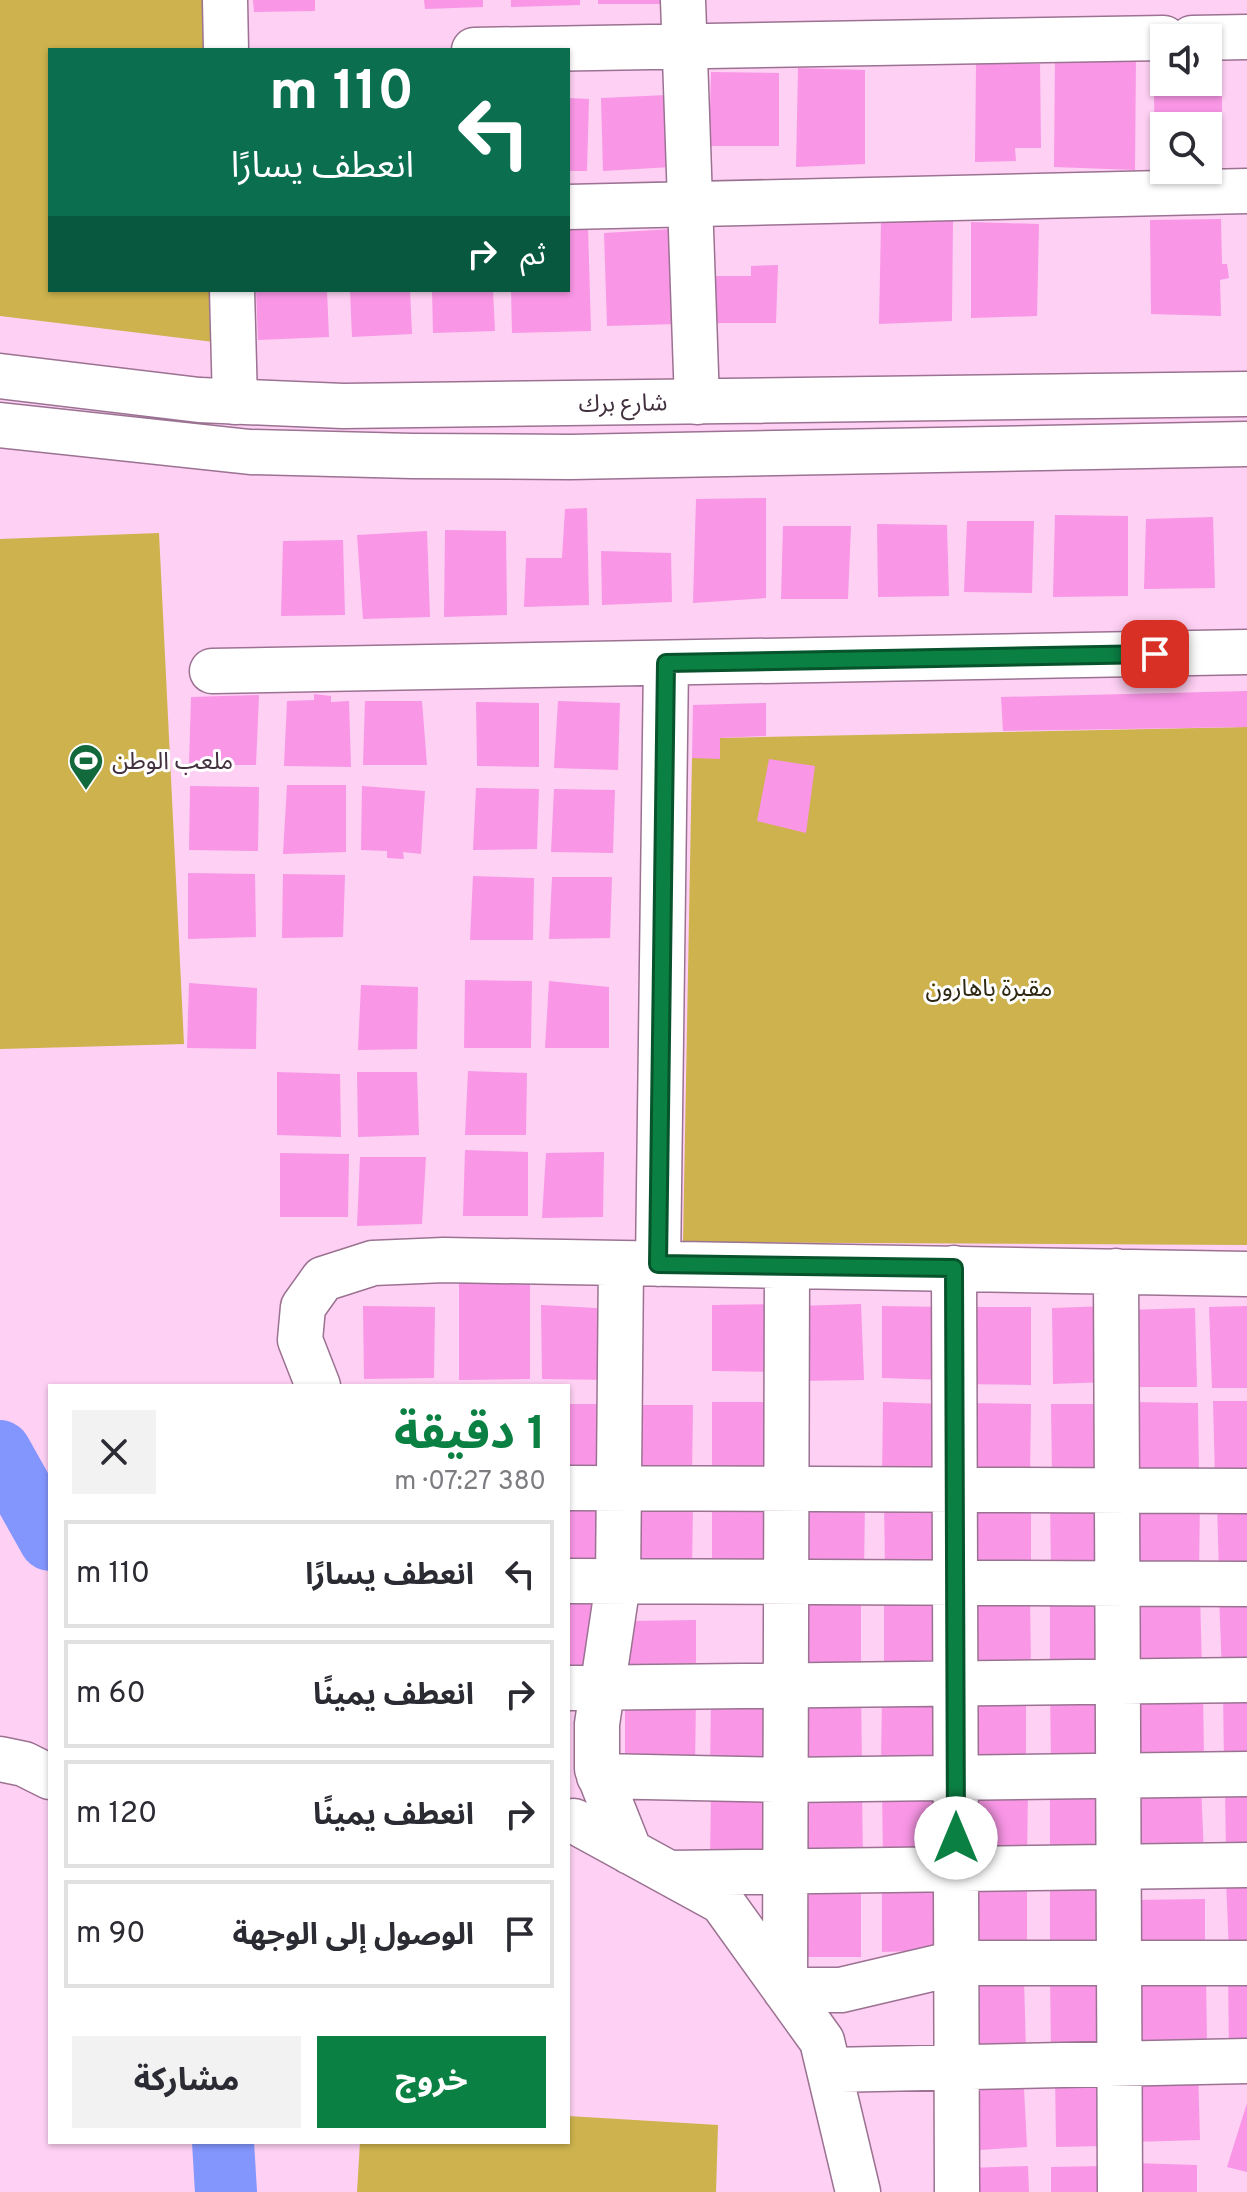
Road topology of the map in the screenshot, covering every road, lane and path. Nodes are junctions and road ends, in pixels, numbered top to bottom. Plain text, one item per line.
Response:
1 (225, 0) edge
2 (683, 0) edge
3 (1222, 37) edge
4 (1247, 37) edge
5 (1150, 38) edge
6 (684, 47) junction
7 (226, 48) edge
8 (570, 49) edge
9 (1247, 191) edge
10 (690, 204) junction
11 (570, 207) edge
12 (232, 292) edge
13 (0, 376) edge
14 (1247, 394) edge
15 (235, 402) junction
16 (697, 402) junction
17 (0, 425) edge
18 (1247, 444) edge
19 (1247, 652) edge
20 (666, 663) junction
21 (212, 671) dead end
22 (640, 1263) junction
23 (787, 1266) junction
24 (954, 1268) junction
25 (1116, 1271) junction
26 (1247, 1274) edge
27 (317, 1384) edge
28 (570, 1488) edge
29 (619, 1489) junction
30 (786, 1489) junction
31 (955, 1490) junction
32 (1117, 1490) junction
33 (1247, 1491) edge
34 (570, 1581) edge
35 (618, 1583) junction
36 (786, 1584) junction
37 (1247, 1584) edge
38 (955, 1585) junction
39 (1117, 1585) junction
40 (1247, 1680) edge
41 (1118, 1682) junction
42 (955, 1683) junction
43 (786, 1685) junction
44 (586, 1688) edge
45 (0, 1759) edge
46 (1247, 1774) edge
47 (48, 1776) edge
48 (599, 1776) junction
49 (1118, 1776) junction
50 (956, 1778) junction
51 (786, 1780) junction
52 (570, 1822) edge
53 (630, 1852) junction
54 (1247, 1865) edge
55 (1119, 1866) junction
56 (956, 1869) junction
57 (786, 1871) junction
58 (669, 1873) junction
59 (1119, 1962) junction
60 (956, 1963) junction
61 (1247, 1963) edge
62 (785, 1990) junction
63 (1247, 2061) edge
64 (1119, 2064) junction
65 (957, 2067) junction
66 (829, 2070) junction
67 (858, 2192) edge
68 (957, 2192) edge
69 (1120, 2192) edge

1 - 7 street
2 - 6 street
3 - 4 street
5 - 6 street
6 - 8 street
6 - 10 street
9 - 10 street
10 - 11 street
10 - 16 street
12 - 15 street
13 - 15 street, شارع برك
14 - 16 street, شارع برك
15 - 16 street, شارع برك
17 - 18 street
19 - 20 street
20 - 21 street
20 - 22 street
22 - 23 street
22 - 27 street
22 - 29 street
23 - 24 street
23 - 30 street
24 - 25 street
24 - 31 street
25 - 26 street
25 - 32 street
28 - 29 street
29 - 30 street
29 - 35 street
30 - 31 street
30 - 36 street
31 - 32 street
31 - 38 street
32 - 33 street
32 - 39 street
34 - 35 street
35 - 36 street
35 - 44 street
36 - 38 street
36 - 43 street
37 - 39 street
38 - 39 street
38 - 42 street
39 - 41 street
40 - 41 street
41 - 42 street
41 - 49 street
42 - 43 street
42 - 50 street
43 - 44 street
43 - 51 street
44 - 48 street
45 - 47 street
46 - 49 street
48 - 51 street
48 - 53 street
49 - 50 street
49 - 55 street
50 - 51 street
50 - 56 street
51 - 57 street
52 - 53 street
53 - 58 street
54 - 55 street
55 - 56 street
55 - 59 street
56 - 57 street
56 - 60 street
57 - 58 street
57 - 62 street
58 - 62 street
59 - 60 street
59 - 61 street
59 - 64 street
60 - 62 street
60 - 65 street
62 - 66 street
63 - 64 street
64 - 65 street
64 - 69 street
65 - 66 street
65 - 68 street
66 - 67 street

